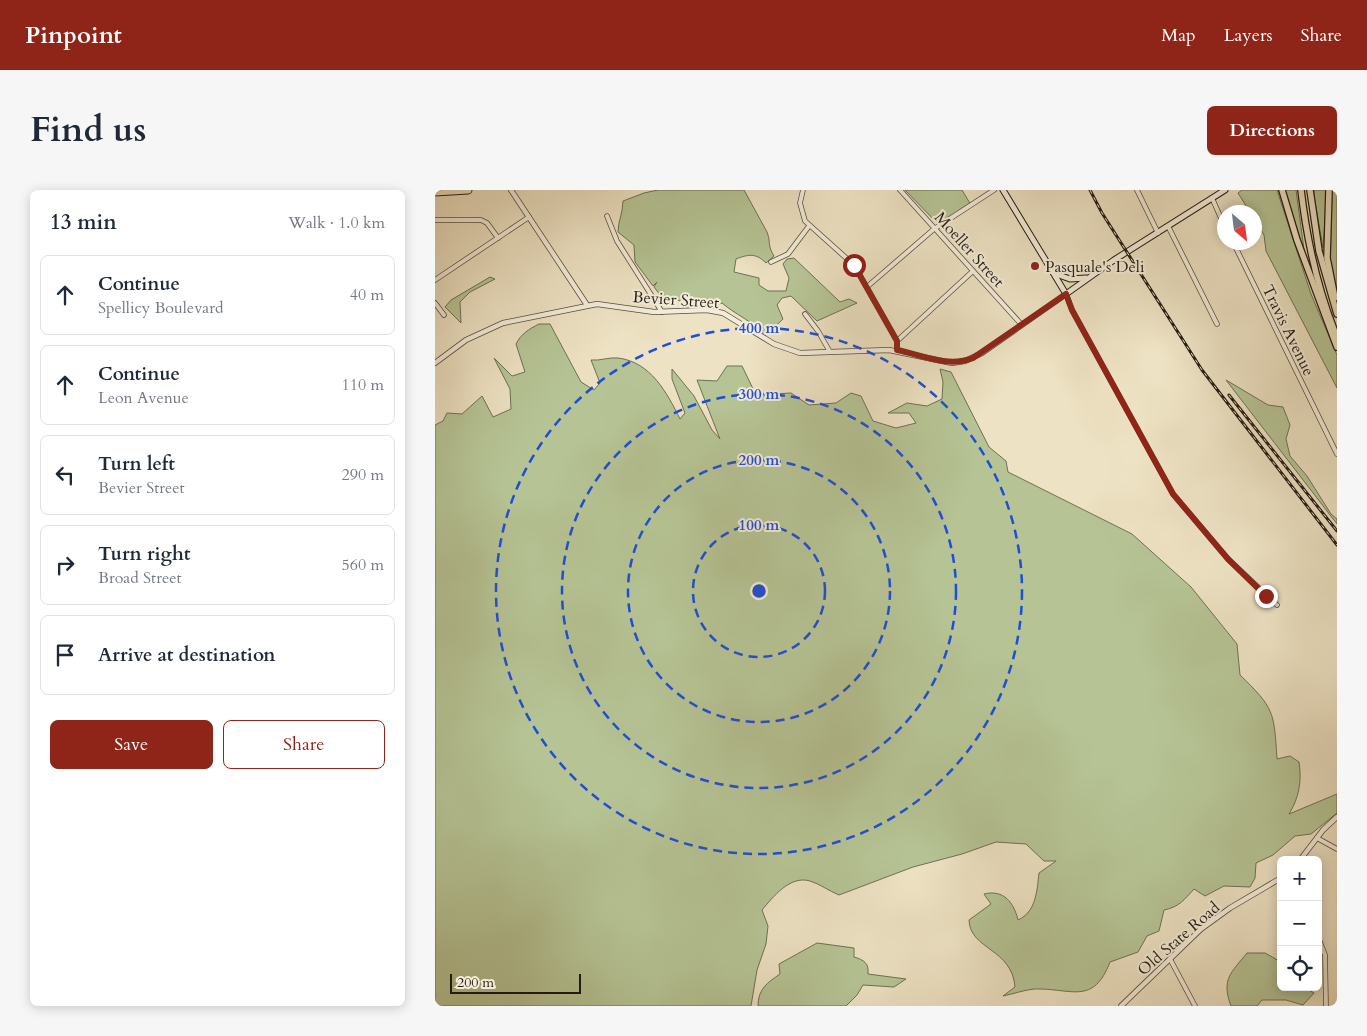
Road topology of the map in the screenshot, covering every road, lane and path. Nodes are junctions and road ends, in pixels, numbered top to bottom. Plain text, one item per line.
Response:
1 (467, 190) edge
2 (803, 190) edge
3 (900, 190) edge
4 (994, 190) edge
5 (1003, 190) edge
6 (1137, 190) edge
7 (1225, 190) edge
8 (1282, 190) edge
9 (1301, 190) edge
10 (1310, 190) edge
11 (1329, 190) edge
12 (435, 192) edge
13 (512, 192) edge
14 (1212, 198) junction
15 (1217, 208) edge
16 (607, 216) dead end
17 (529, 217) junction
18 (435, 220) edge
19 (809, 226) junction
20 (1168, 226) junction
21 (934, 229) junction
22 (1158, 232) junction
23 (498, 238) junction
24 (1237, 250) edge
25 (771, 262) dead end
26 (973, 271) junction
27 (1055, 273) junction
28 (1093, 274) junction
29 (435, 280) edge
30 (867, 286) junction
31 (1066, 294) junction
32 (435, 303) edge
33 (587, 305) junction
34 (1337, 310) edge
35 (663, 312) junction
36 (805, 314) dead end
37 (1337, 314) edge
38 (444, 315) dead end
39 (1021, 324) junction
40 (1217, 324) dead end
41 (1337, 336) edge
42 (897, 341) junction
43 (1337, 347) edge
44 (897, 350) junction
45 (831, 352) junction
46 (435, 363) edge
47 (1337, 454) edge
48 (1277, 605) dead end
49 (1337, 816) edge
50 (1317, 838) junction
51 (1337, 848) edge
52 (1304, 856) edge
53 (1277, 880) edge
54 (1322, 946) edge
55 (1170, 959) junction
56 (1124, 1005) edge
57 (1195, 1006) edge
58 (1326, 1006) edge

1 - 12 highway
2 - 19 street
3 - 21 street, Moeller Street
4 - 21 street
5 - 27 main road
6 - 22 street
7 - 14 main road, Bevier Street
8 - 43 main road
9 - 41 main road
10 - 37 main road
11 - 34 main road
13 - 17 street
14 - 15 street
14 - 20 main road, Bevier Street
16 - 35 street
17 - 23 street
17 - 33 street
18 - 23 street
19 - 25 street
19 - 30 street
20 - 22 main road, Bevier Street
20 - 40 street
21 - 26 street, Moeller Street
21 - 30 street
22 - 28 main road, Bevier Street
23 - 29 street
24 - 47 street, Travis Avenue
26 - 39 street, Moeller Street
26 - 42 street
27 - 28 main road
27 - 31 main road
28 - 31 main road, Bevier Street
30 - 42 street
31 - 39 street, Bevier Street
31 - 48 street
32 - 38 street
33 - 35 street, Bevier Street
33 - 46 street, Bevier Street
35 - 45 street, Bevier Street
36 - 45 street
39 - 44 street, Bevier Street
42 - 44 street
44 - 45 street, Bevier Street
49 - 50 street
50 - 51 street
50 - 52 street
53 - 55 street, Old State Road
54 - 58 street
55 - 56 street, Old State Road
55 - 57 street

